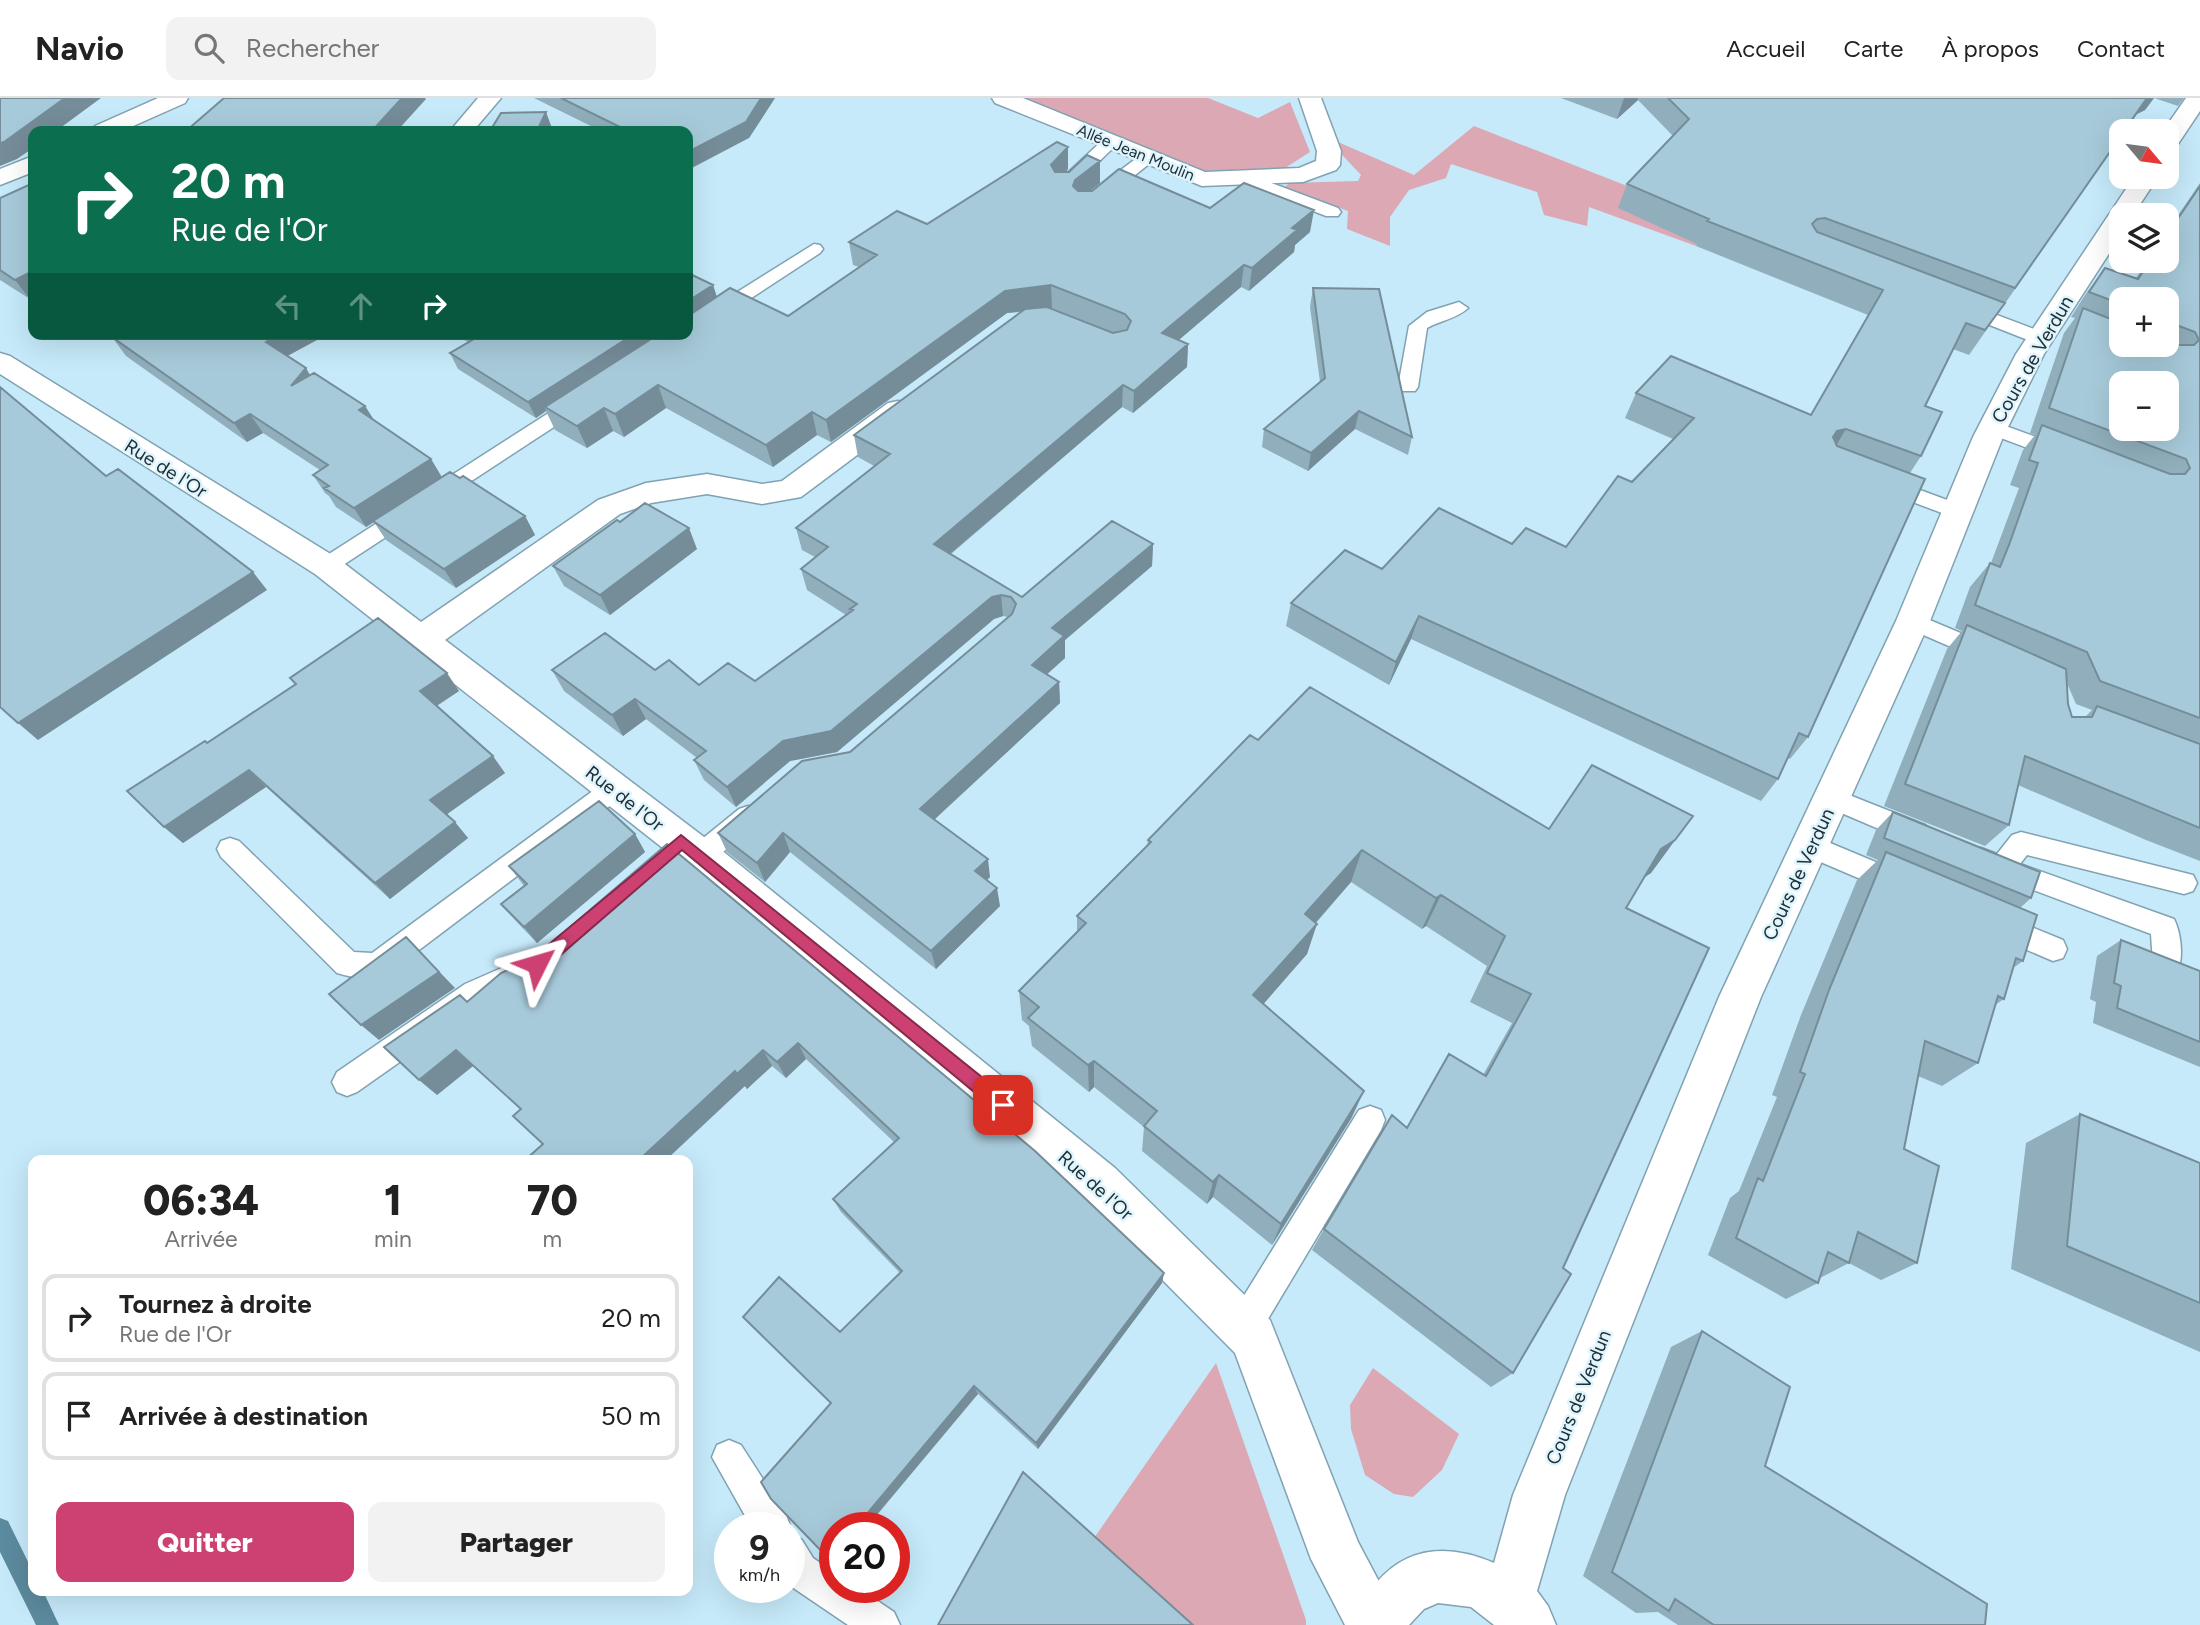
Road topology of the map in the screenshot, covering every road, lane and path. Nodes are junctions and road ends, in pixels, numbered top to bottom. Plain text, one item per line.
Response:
1 (177, 98) edge
2 (490, 98) edge
3 (1003, 98) edge
4 (1310, 98) edge
5 (2197, 98) edge
6 (2179, 125) edge
7 (114, 126) edge
8 (465, 126) edge
9 (1110, 142) junction
10 (1148, 157) junction
11 (28, 165) edge
12 (0, 178) edge
13 (1245, 178) junction
14 (1062, 188) edge
15 (2139, 189) edge
16 (1084, 207) edge
17 (1332, 212) dead end
18 (814, 249) dead end
19 (1938, 299) edge
20 (1459, 308) dead end
21 (2053, 327) junction
22 (693, 328) edge
23 (0, 362) edge
24 (1408, 387) dead end
25 (591, 394) edge
26 (918, 396) edge
27 (1992, 427) junction
28 (2080, 461) edge
29 (1869, 478) edge
30 (1958, 512) junction
31 (326, 566) junction
32 (1913, 621) junction
33 (420, 640) junction
34 (2008, 663) edge
35 (614, 789) junction
36 (1834, 799) junction
37 (761, 805) edge
38 (1811, 846) junction
39 (230, 849) dead end
40 (681, 852) junction
41 (2002, 868) junction
42 (2183, 883) dead end
43 (1925, 895) edge
44 (1976, 917) edge
45 (2053, 949) dead end
46 (537, 964) edge
47 (2167, 964) edge
48 (347, 1082) dead end
49 (1370, 1120) dead end
50 (1244, 1328) junction
51 (729, 1457) dead end
52 (763, 1512) edge
53 (805, 1574) edge
54 (1518, 1612) edge
55 (881, 1625) edge
56 (1377, 1625) edge

1 - 7 street
2 - 8 street
3 - 9 street, Allée Jean Moulin
4 - 13 street, Allée Jean Moulin
5 - 6 street
9 - 10 street, Allée Jean Moulin
9 - 14 lane
10 - 13 street, Allée Jean Moulin
10 - 16 lane
11 - 12 street
13 - 17 lane
15 - 21 street, Cours de Verdun
18 - 22 lane
19 - 21 lane
20 - 24 lane
21 - 27 street, Cours de Verdun
23 - 31 street, Rue de l'Or
25 - 31 lane
26 - 33 street
27 - 28 lane
27 - 30 street, Cours de Verdun
29 - 30 lane
30 - 32 street, Cours de Verdun
31 - 33 street, Rue de l'Or
32 - 34 lane
32 - 36 street, Cours de Verdun
33 - 35 street, Rue de l'Or
35 - 39 lane
35 - 40 street, Rue de l'Or
36 - 38 street, Cours de Verdun
36 - 41 lane
37 - 40 lane
38 - 43 lane
38 - 54 street, Cours de Verdun
40 - 50 street, Rue de l'Or
41 - 42 lane
41 - 47 lane
44 - 45 lane
46 - 48 lane
49 - 50 lane
50 - 56 street, Rue de l'Or
51 - 52 lane
53 - 55 lane
54 - 56 street

